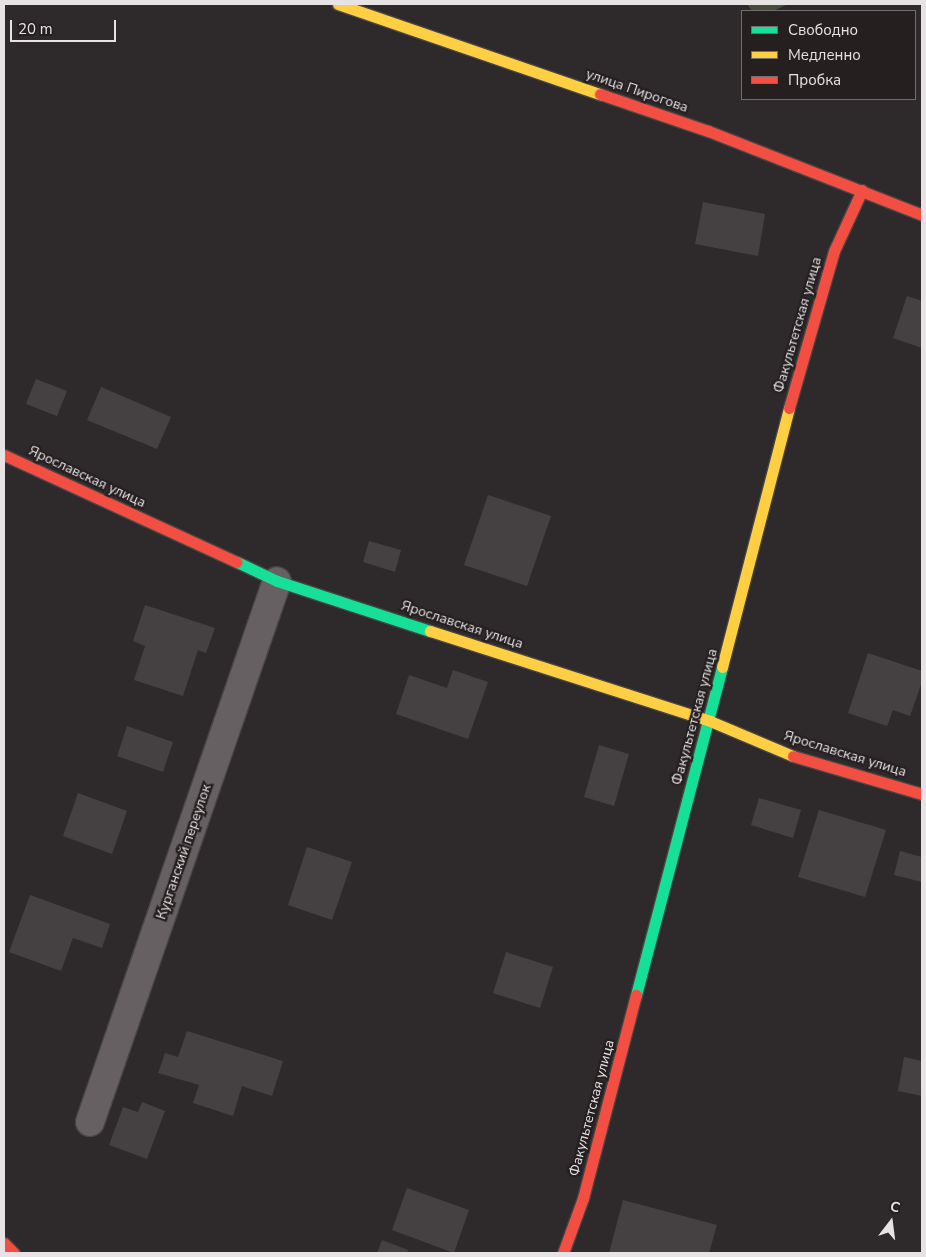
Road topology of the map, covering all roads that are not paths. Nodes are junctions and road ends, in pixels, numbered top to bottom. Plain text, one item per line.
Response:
1 (338, 4) edge
2 (862, 190) junction
3 (922, 215) edge
4 (4, 455) edge
5 (277, 581) junction
6 (710, 721) junction
7 (922, 794) edge
8 (90, 1122) dead end
9 (4, 1244) edge
10 (14, 1253) edge
11 (563, 1253) edge

1 - 2 street, улица Пирогова
2 - 3 street, улица Пирогова
2 - 6 street, Факультетская улица
4 - 5 street, Ярославская улица
5 - 6 street, Ярославская улица
5 - 8 street, Курганский переулок
6 - 7 street, Ярославская улица
6 - 11 street, Факультетская улица
9 - 10 street

